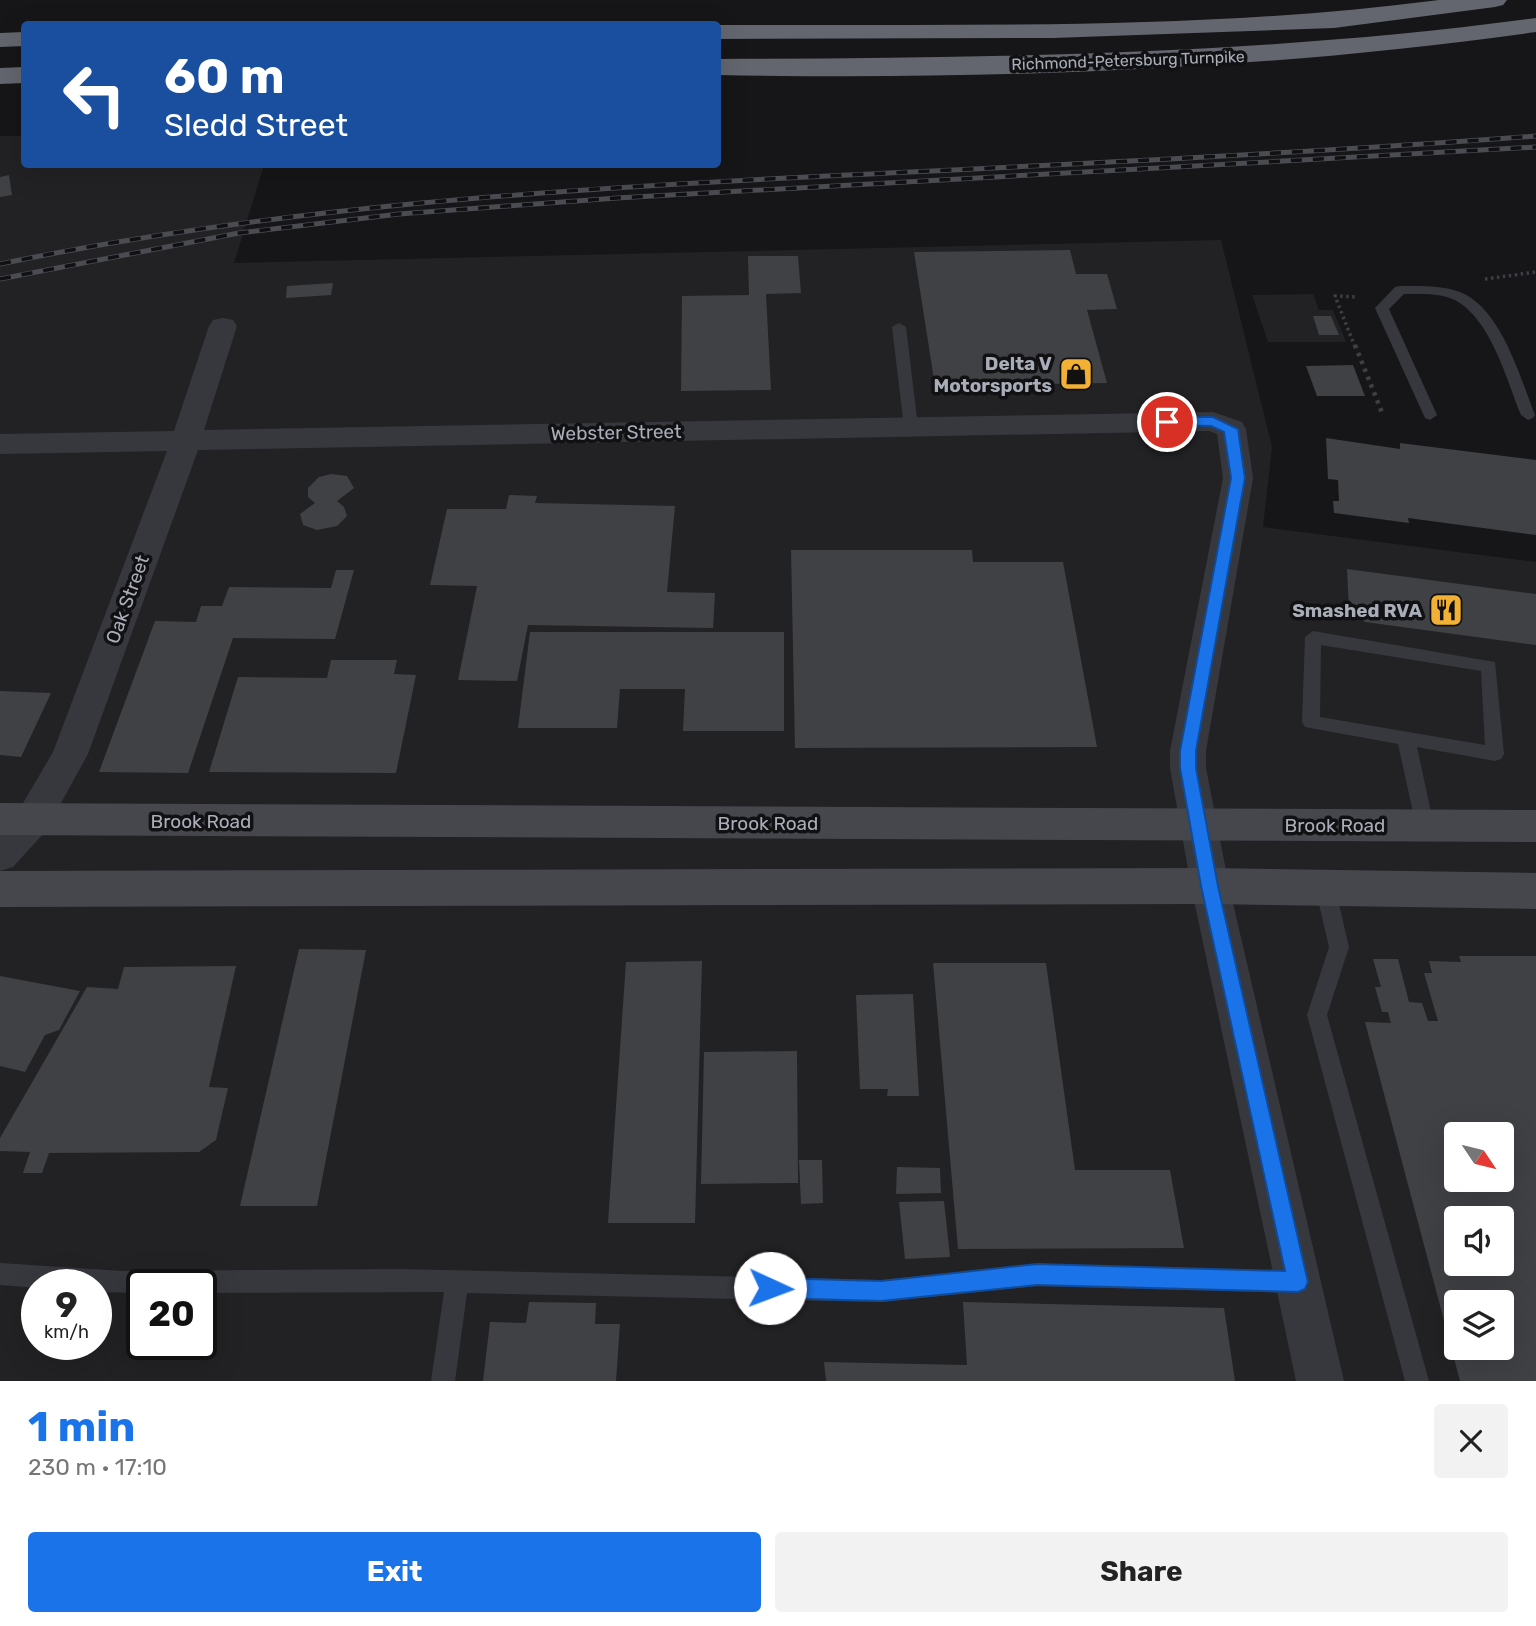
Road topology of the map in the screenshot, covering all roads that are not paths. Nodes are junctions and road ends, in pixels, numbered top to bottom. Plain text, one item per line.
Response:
1 (1495, 0) edge
2 (1536, 25) edge
3 (721, 32) edge
4 (21, 39) edge
5 (0, 40) edge
6 (721, 67) edge
7 (21, 75) edge
8 (0, 76) edge
9 (223, 326) dead end
10 (899, 327) dead end
11 (1430, 415) dead end
12 (1528, 415) dead end
13 (911, 427) junction
14 (186, 440) junction
15 (0, 444) edge
16 (1406, 738) junction
17 (16, 820) edge
18 (1197, 825) junction
19 (1424, 826) junction
20 (1536, 826) edge
21 (0, 856) edge
22 (1210, 886) junction
23 (1325, 887) junction
24 (0, 890) edge
25 (1536, 891) edge
26 (0, 1274) edge
27 (457, 1282) junction
28 (1298, 1282) junction
29 (443, 1381) edge
30 (1320, 1381) edge
31 (1417, 1381) edge

1 - 3 highway, Richmond-Petersburg Turnpike
2 - 6 highway, Richmond-Petersburg Turnpike
4 - 5 highway
7 - 8 highway
9 - 14 street, Oak Street
10 - 13 lane
11 - 12 lane
13 - 14 street, Webster Street
13 - 18 street, Webster Street
14 - 15 street, Webster Street
14 - 17 street, Oak Street
16 - 16 lane
16 - 19 lane
17 - 18 main road, Brook Road
17 - 21 street, Oak Street
18 - 19 main road, Brook Road
18 - 22 street
19 - 20 main road, Brook Road
22 - 23 main road
22 - 24 main road
22 - 28 street
23 - 25 main road
23 - 31 lane
26 - 27 lane
27 - 28 lane
27 - 29 lane
28 - 30 street

